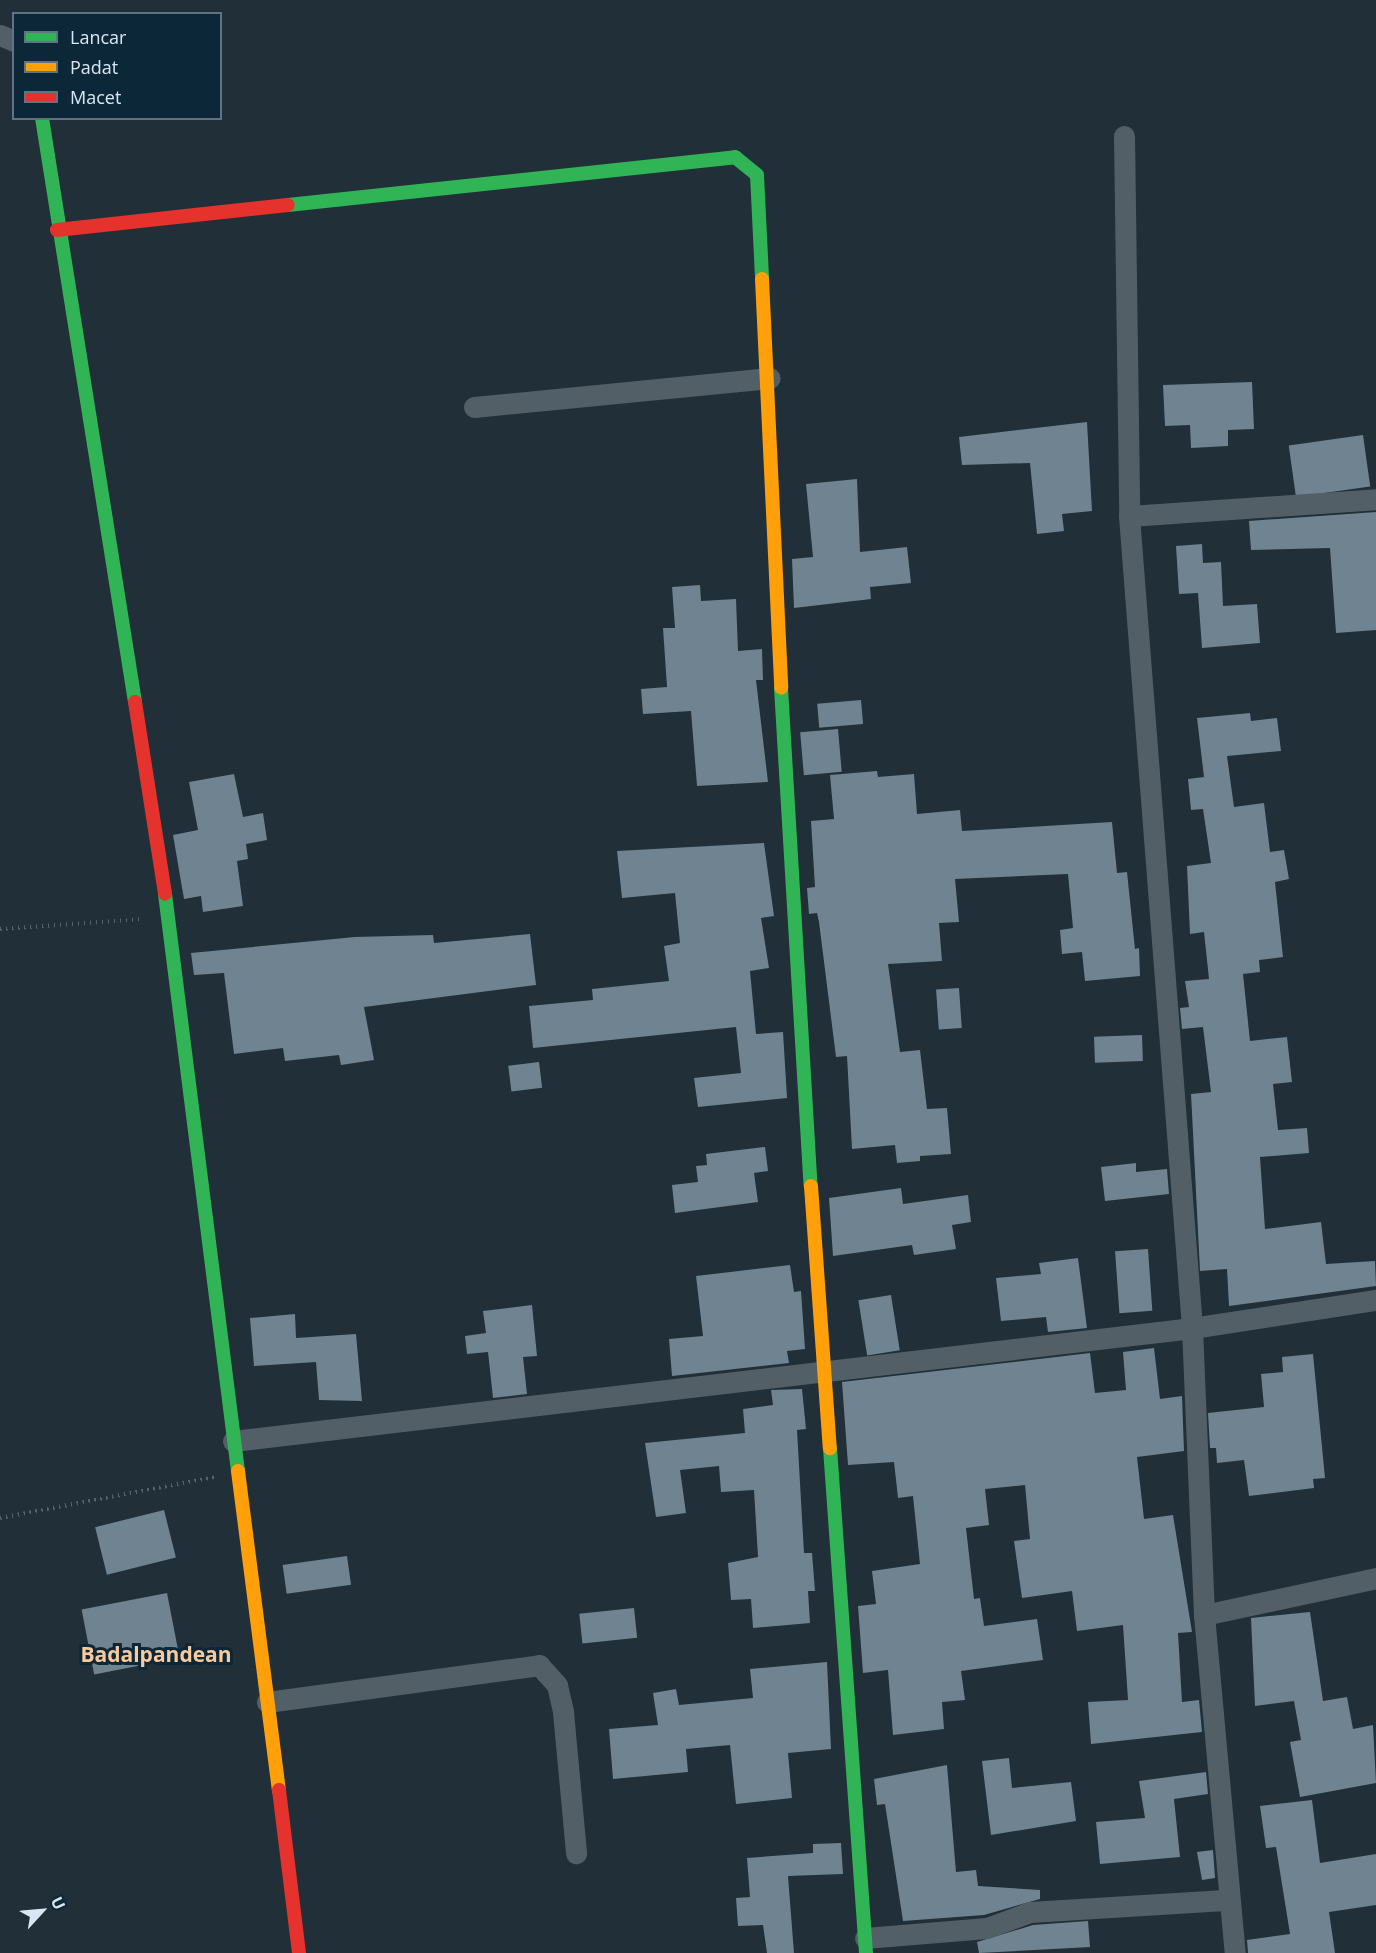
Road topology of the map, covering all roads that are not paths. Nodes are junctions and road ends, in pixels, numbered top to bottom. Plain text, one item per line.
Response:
1 (42, 120) edge
2 (1124, 136) dead end
3 (57, 230) junction
4 (770, 378) junction
5 (474, 407) dead end
6 (1376, 499) edge
7 (1129, 516) junction
8 (1376, 1300) edge
9 (1192, 1328) junction
10 (822, 1372) junction
11 (234, 1441) junction
12 (1376, 1578) edge
13 (1204, 1615) junction
14 (267, 1702) junction
15 (576, 1853) dead end
16 (1229, 1900) junction
17 (865, 1945) edge
18 (298, 1953) edge
19 (1235, 1953) edge

1 - 3 street
2 - 7 street
3 - 4 street
3 - 11 street
4 - 5 street
4 - 10 street
6 - 7 street
7 - 9 street
8 - 9 street
9 - 10 street
9 - 13 street
10 - 11 street
10 - 17 street
11 - 14 street
12 - 13 street
13 - 16 street
14 - 15 street
14 - 18 street
16 - 17 street
16 - 19 street

